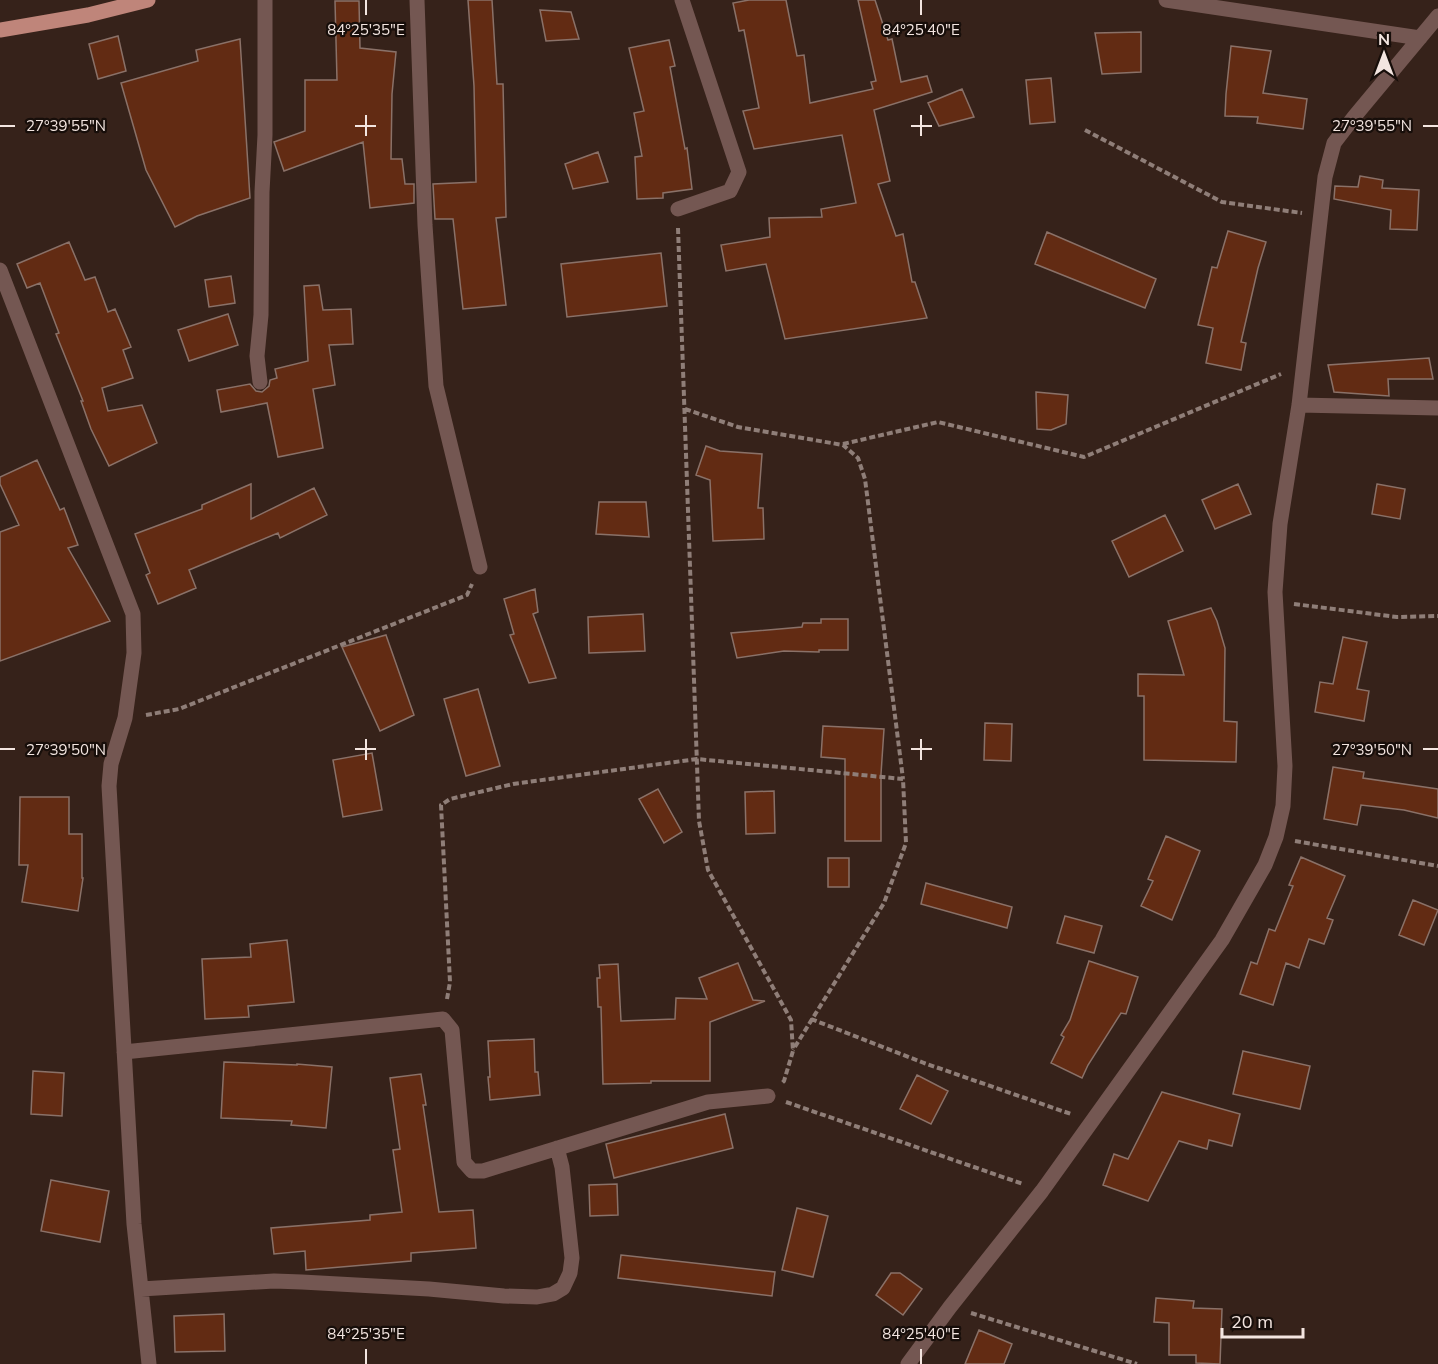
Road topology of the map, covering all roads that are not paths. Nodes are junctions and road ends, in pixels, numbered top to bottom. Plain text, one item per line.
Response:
1 (148, 0) edge
2 (265, 0) edge
3 (417, 0) edge
4 (682, 0) edge
5 (1166, 0) edge
6 (1438, 16) edge
7 (0, 30) edge
8 (1420, 38) junction
9 (678, 209) road end
10 (0, 270) edge
11 (260, 382) dead end
12 (1299, 405) junction
13 (1438, 408) edge
14 (480, 567) road end
15 (124, 1052) junction
16 (768, 1096) road end
17 (558, 1148) junction
18 (141, 1289) junction
19 (149, 1364) edge
20 (908, 1364) edge

1 - 7 main road
2 - 11 street
3 - 14 street
4 - 9 street
5 - 8 street
6 - 8 street
8 - 12 street
10 - 15 street
12 - 13 street
12 - 20 street
15 - 17 street
15 - 18 street
16 - 17 street
17 - 18 street
18 - 19 street

